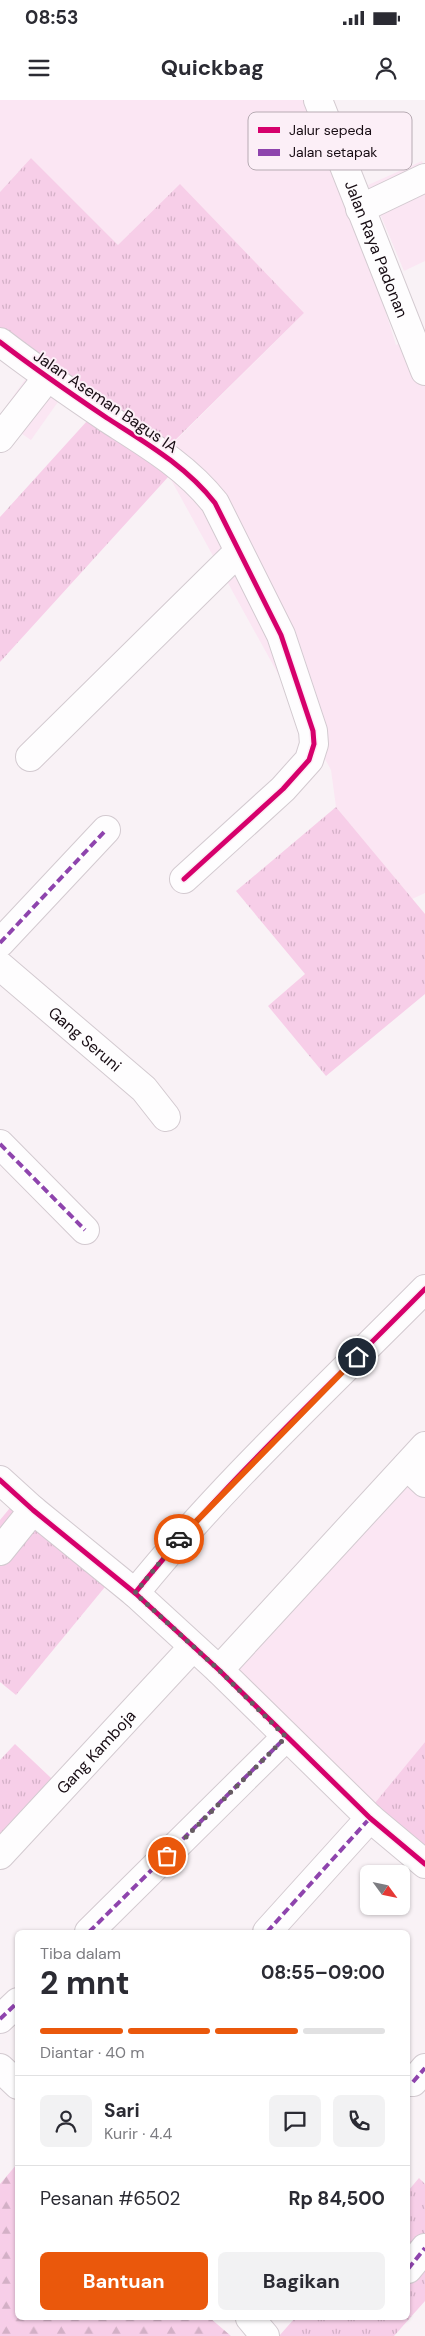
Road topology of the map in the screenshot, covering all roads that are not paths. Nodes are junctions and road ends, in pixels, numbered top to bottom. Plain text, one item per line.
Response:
1 (318, 100) edge
2 (323, 112) edge
3 (345, 170) edge
4 (425, 178) edge
5 (360, 209) junction
6 (0, 342) edge
7 (425, 371) edge
8 (47, 378) junction
9 (0, 438) edge
10 (238, 552) junction
11 (30, 757) dead end
12 (106, 830) dead end
13 (184, 878) dead end
14 (0, 943) edge
15 (0, 966) edge
16 (166, 1117) dead end
17 (0, 1144) edge
18 (85, 1230) dead end
19 (425, 1289) edge
20 (425, 1446) edge
21 (416, 1474) edge
22 (0, 1480) edge
23 (33, 1510) junction
24 (0, 1551) edge
25 (135, 1593) junction
26 (192, 1648) junction
27 (219, 1670) junction
28 (286, 1737) junction
29 (370, 1818) junction
30 (0, 1855) edge
31 (425, 1864) edge
32 (91, 1930) edge
33 (269, 1930) edge
34 (15, 2005) edge
35 (0, 2019) edge
36 (0, 2068) edge
37 (15, 2081) edge
38 (425, 2248) edge
39 (410, 2267) edge
40 (252, 2320) edge
41 (264, 2336) edge

1 - 2 street, Jalan Raya Padonan
3 - 5 street, Jalan Raya Padonan
4 - 5 street
5 - 7 street, Jalan Raya Padonan
6 - 8 street, Jalan Aseman Bagus IA
8 - 9 street
8 - 10 street, Jalan Aseman Bagus IA
10 - 11 street
10 - 13 street, Jalan Aseman Bagus IA
12 - 14 street
15 - 16 street, Gang Seruni
17 - 18 street
19 - 25 street
20 - 21 street
21 - 27 street
22 - 23 street
23 - 24 street
23 - 25 street
25 - 26 street
26 - 27 street
26 - 30 street, Gang Kamboja
27 - 28 street
28 - 29 street
28 - 32 street
29 - 31 street
29 - 33 street
34 - 35 street
36 - 37 street
38 - 39 street
40 - 41 street

